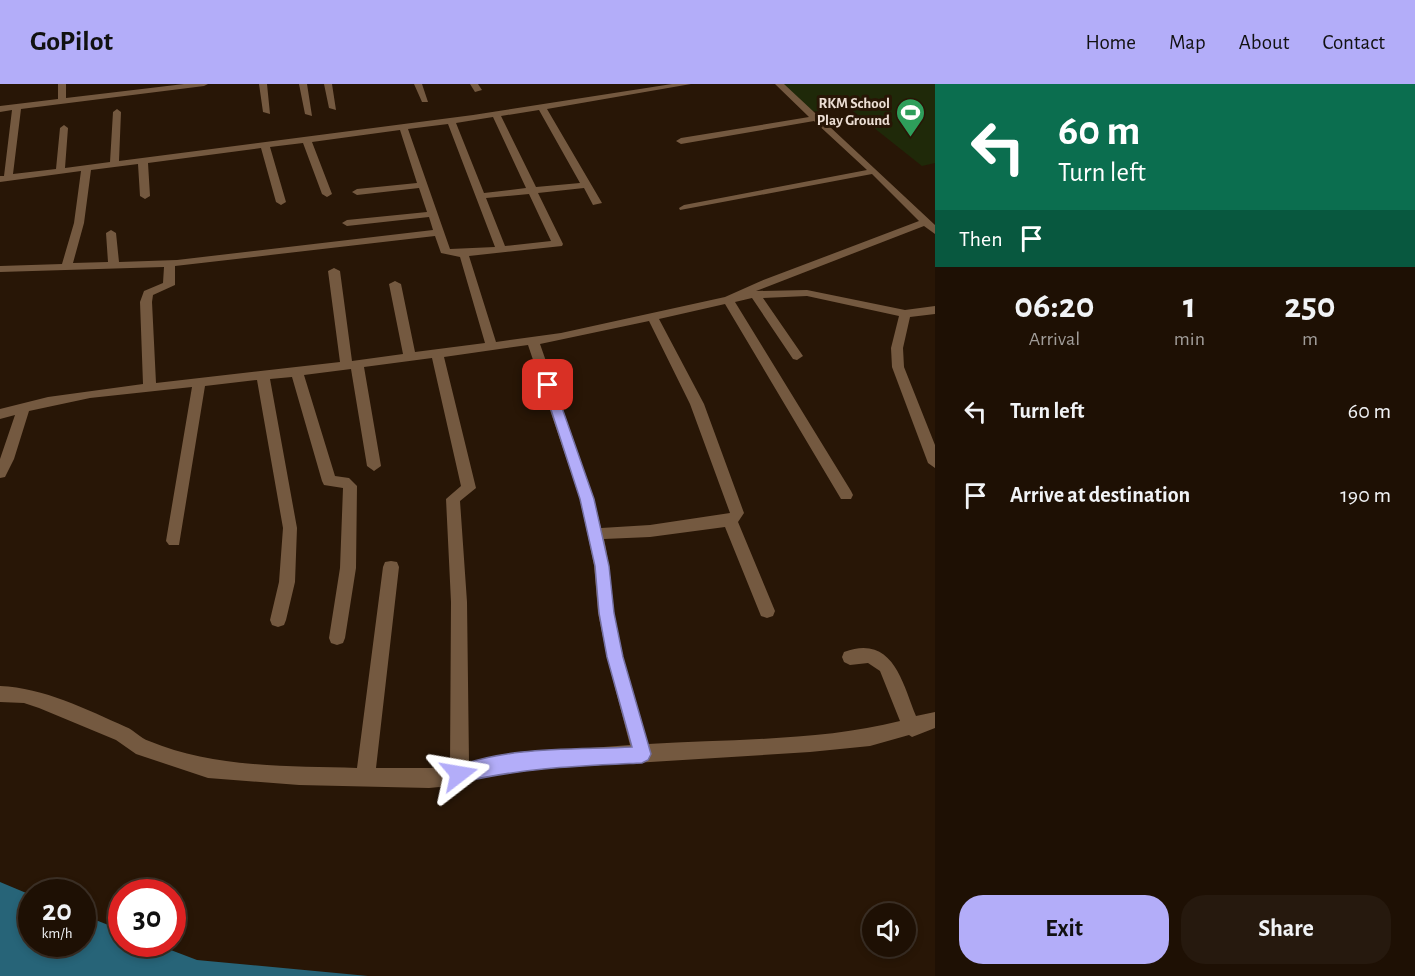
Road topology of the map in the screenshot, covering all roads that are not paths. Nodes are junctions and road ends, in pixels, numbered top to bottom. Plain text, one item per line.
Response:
1 (62, 84) edge
2 (204, 84) edge
3 (263, 84) edge
4 (303, 84) edge
5 (328, 84) edge
6 (418, 84) edge
7 (687, 84) edge
8 (779, 84) edge
9 (158, 87) edge
10 (133, 89) edge
11 (424, 100) dead end
12 (62, 103) junction
13 (17, 108) junction
14 (333, 108) dead end
15 (542, 108) junction
16 (0, 109) edge
17 (117, 112) dead end
18 (267, 112) dead end
19 (309, 114) dead end
20 (496, 115) junction
21 (816, 118) junction
22 (451, 121) junction
23 (404, 127) junction
24 (64, 128) dead end
25 (307, 141) junction
26 (681, 141) dead end
27 (265, 146) junction
28 (143, 162) junction
29 (114, 166) junction
30 (86, 169) junction
31 (874, 171) junction
32 (60, 172) junction
33 (4, 179) edge
34 (423, 185) junction
35 (586, 185) junction
36 (534, 190) junction
37 (357, 192) dead end
38 (327, 194) dead end
39 (145, 196) dead end
40 (480, 196) junction
41 (281, 202) dead end
42 (597, 203) dead end
43 (684, 208) dead end
44 (432, 214) junction
45 (925, 222) junction
46 (347, 223) dead end
47 (935, 231) edge
48 (438, 233) junction
49 (111, 234) dead end
50 (501, 249) junction
51 (462, 253) junction
52 (170, 264) junction
53 (114, 266) junction
54 (67, 267) junction
55 (0, 269) edge
56 (334, 271) dead end
57 (394, 284) dead end
58 (755, 295) junction
59 (728, 300) junction
60 (935, 310) edge
61 (904, 314) junction
62 (653, 318) junction
63 (533, 341) junction
64 (492, 347) junction
65 (437, 354) junction
66 (796, 356) dead end
67 (410, 358) junction
68 (352, 366) junction
69 (297, 372) junction
70 (263, 376) junction
71 (199, 384) junction
72 (150, 389) junction
73 (24, 407) junction
74 (0, 414) edge
75 (935, 463) edge
76 (374, 466) dead end
77 (0, 472) edge
78 (846, 495) dead end
79 (730, 520) junction
80 (595, 534) junction
81 (174, 542) dead end
82 (391, 567) dead end
83 (767, 611) dead end
84 (278, 620) dead end
85 (337, 638) dead end
86 (850, 657) dead end
87 (0, 694) edge
88 (935, 720) edge
89 (912, 728) junction
90 (642, 754) junction
91 (459, 774) junction
92 (364, 778) junction

1 - 12 street
2 - 9 street
3 - 18 street
4 - 19 street
5 - 14 street
6 - 11 street
7 - 15 street
8 - 21 street
9 - 10 street
10 - 12 street
12 - 13 street
13 - 16 street
13 - 33 street
15 - 20 street
15 - 35 street
17 - 29 street
20 - 22 street
20 - 36 street
21 - 26 street
21 - 31 street
22 - 23 street
22 - 40 street
23 - 25 street
23 - 34 street
24 - 32 street
25 - 27 street
25 - 38 street
27 - 28 street
27 - 41 street
28 - 29 street
28 - 39 street
29 - 30 street
30 - 32 street
30 - 54 street
31 - 43 street
31 - 45 street
32 - 33 street
34 - 37 street
34 - 44 street
35 - 36 street
35 - 42 street
36 - 40 street
36 - 50 street
40 - 50 street
44 - 46 street
44 - 48 street
45 - 47 street
45 - 59 street
48 - 51 street
48 - 52 street
49 - 53 street
50 - 51 street
51 - 64 street
52 - 53 street
52 - 72 street
53 - 54 street
54 - 55 street
56 - 68 street
57 - 67 street
58 - 59 street
58 - 61 street
58 - 66 street
59 - 62 street
59 - 78 street
60 - 61 street
61 - 75 street
62 - 63 street
62 - 79 street
63 - 64 street
63 - 80 street
64 - 65 street
65 - 67 street
65 - 91 street
67 - 68 street
68 - 69 street
68 - 76 street
69 - 70 street
69 - 85 street
70 - 71 street
70 - 84 street
71 - 72 street
71 - 81 street
72 - 73 street
73 - 74 street
73 - 77 street
79 - 80 street
79 - 83 street
80 - 90 street
82 - 92 street
86 - 89 street
87 - 92 street
88 - 89 street
89 - 90 street
90 - 91 street
91 - 92 street

